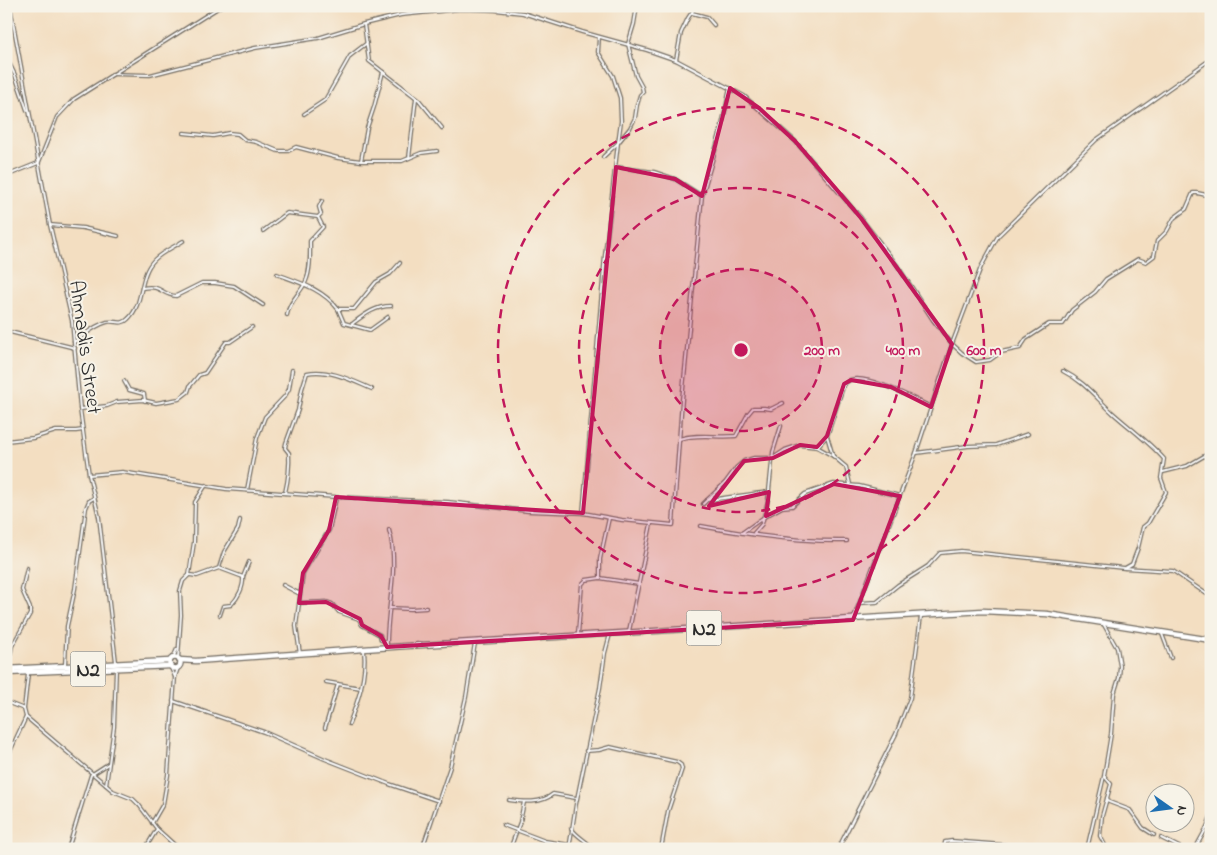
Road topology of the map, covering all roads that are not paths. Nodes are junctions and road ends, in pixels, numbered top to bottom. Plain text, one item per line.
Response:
1 (10, 6) edge
2 (221, 6) edge
3 (638, 6) edge
4 (696, 6) edge
5 (692, 13) junction
6 (364, 24) junction
7 (714, 25) dead end
8 (599, 37) junction
9 (367, 43) junction
10 (628, 44) junction
11 (6, 57) edge
12 (1211, 59) edge
13 (676, 60) junction
14 (382, 72) junction
15 (112, 74) junction
16 (730, 88) junction
17 (416, 98) junction
18 (28, 114) junction
19 (304, 114) dead end
20 (442, 128) dead end
21 (184, 133) dead end
22 (618, 143) junction
23 (437, 151) dead end
24 (603, 157) dead end
25 (409, 158) junction
26 (361, 161) junction
27 (38, 163) junction
28 (616, 167) junction
29 (6, 176) edge
30 (702, 196) junction
31 (1211, 196) edge
32 (322, 201) dead end
33 (318, 217) junction
34 (50, 225) junction
35 (263, 231) dead end
36 (118, 236) dead end
37 (183, 241) dead end
38 (400, 264) dead end
39 (277, 274) dead end
40 (304, 284) junction
41 (142, 288) junction
42 (264, 305) dead end
43 (390, 306) dead end
44 (338, 309) junction
45 (287, 316) dead end
46 (388, 318) dead end
47 (352, 324) junction
48 (252, 327) dead end
49 (6, 331) edge
50 (74, 342) junction
51 (952, 344) junction
52 (75, 348) junction
53 (292, 370) dead end
54 (1063, 371) dead end
55 (124, 381) dead end
56 (372, 389) dead end
57 (145, 401) junction
58 (783, 403) dead end
59 (931, 407) junction
60 (80, 409) junction
61 (781, 426) dead end
62 (83, 430) junction
63 (1028, 434) dead end
64 (827, 436) junction
65 (679, 439) junction
66 (6, 441) edge
67 (816, 446) junction
68 (1211, 452) edge
69 (916, 453) junction
70 (833, 456) junction
71 (773, 458) junction
72 (1162, 472) junction
73 (89, 475) junction
74 (850, 484) junction
75 (206, 486) junction
76 (247, 490) junction
77 (769, 492) junction
78 (285, 493) junction
79 (900, 496) junction
80 (336, 497) junction
81 (94, 498) junction
82 (708, 500) junction
83 (703, 504) dead end
84 (583, 513) junction
85 (764, 517) junction
86 (610, 518) junction
87 (240, 520) dead end
88 (651, 524) junction
89 (701, 526) dead end
90 (389, 530) dead end
91 (743, 532) junction
92 (753, 534) junction
93 (848, 541) dead end
94 (249, 562) dead end
95 (26, 568) dead end
96 (219, 568) junction
97 (1124, 568) junction
98 (190, 575) junction
99 (243, 577) junction
100 (600, 578) junction
101 (639, 584) junction
102 (283, 585) dead end
103 (300, 594) junction
104 (1211, 597) edge
105 (299, 603) junction
106 (860, 603) junction
107 (390, 608) junction
108 (426, 608) dead end
109 (921, 614) junction
110 (220, 615) dead end
111 (853, 620) junction
112 (1102, 623) junction
113 (1161, 632) junction
114 (629, 633) junction
115 (610, 634) junction
116 (578, 636) junction
117 (1211, 640) edge
118 (475, 642) junction
119 (387, 645) junction
120 (178, 647) junction
121 (364, 650) junction
122 (300, 654) junction
123 (1171, 658) dead end
124 (175, 663) junction
125 (65, 666) junction
126 (116, 666) junction
127 (7, 670) edge
128 (28, 672) junction
129 (175, 677) junction
130 (326, 682) dead end
131 (338, 684) junction
132 (360, 688) junction
133 (6, 702) edge
134 (173, 702) junction
135 (24, 709) junction
136 (26, 717) junction
137 (349, 724) dead end
138 (325, 728) dead end
139 (586, 751) junction
140 (6, 760) edge
141 (108, 764) junction
142 (92, 774) junction
143 (1104, 776) junction
144 (106, 785) junction
145 (577, 798) junction
146 (1106, 798) junction
147 (509, 800) dead end
148 (439, 801) junction
149 (524, 802) junction
150 (1211, 816) edge
151 (152, 823) junction
152 (503, 825) dead end
153 (1207, 827) junction
154 (571, 828) junction
155 (157, 829) junction
156 (517, 829) junction
157 (1154, 835) dead end
158 (1211, 835) edge
159 (1161, 838) dead end
160 (570, 844) junction
161 (68, 849) edge
162 (145, 849) edge
163 (179, 849) edge
164 (422, 849) edge
165 (510, 849) edge
166 (569, 849) edge
167 (594, 849) edge
168 (661, 849) edge
169 (838, 849) edge
170 (944, 849) edge
171 (1056, 849) edge
172 (1087, 849) edge
173 (1107, 849) edge
174 (1183, 849) edge
175 (1194, 849) edge

1 - 18 street, Ahmadis Street
2 - 15 street
3 - 10 street
4 - 5 street
5 - 7 street
5 - 13 street
6 - 8 street
6 - 9 street
6 - 15 street
8 - 10 street
8 - 22 street
9 - 14 street
9 - 19 street
10 - 13 street
10 - 22 street
11 - 18 street
12 - 51 street
13 - 16 street
14 - 17 street
14 - 26 street
15 - 27 street
16 - 30 street
16 - 51 street
17 - 20 street
17 - 25 street
18 - 27 street, Ahmadis Street
21 - 26 street
22 - 24 street
22 - 28 street
23 - 25 street
25 - 26 street
27 - 29 street
27 - 34 street, Ahmadis Street
28 - 30 street
28 - 84 street
30 - 65 street
31 - 51 street
32 - 33 street
33 - 35 street
33 - 40 street
34 - 36 street
34 - 50 street, Ahmadis Street
37 - 41 street
38 - 44 street
39 - 40 street
40 - 44 street
40 - 45 street
41 - 42 street
41 - 50 street
43 - 47 street
44 - 47 street
46 - 47 street
48 - 57 street
49 - 52 street
50 - 52 street, Ahmadis Street
51 - 59 street
52 - 60 street, Ahmadis Street
53 - 76 street
54 - 72 street
55 - 57 street
56 - 78 street
57 - 60 street
58 - 65 street
59 - 64 street
59 - 69 street
60 - 62 street, Ahmadis Street
61 - 71 street
62 - 66 street
62 - 73 street, Ahmadis Street
63 - 69 street
64 - 67 street
64 - 70 street
65 - 88 street
67 - 70 street
67 - 71 street
68 - 72 street
69 - 79 street
70 - 74 street
71 - 77 street
71 - 82 street
72 - 97 street
73 - 75 street
73 - 81 street, Ahmadis Street
74 - 79 street
74 - 85 street
75 - 76 street
75 - 98 street
76 - 78 street
77 - 82 street
77 - 85 street
78 - 80 street
79 - 106 street
80 - 84 street
80 - 103 street
81 - 125 street
81 - 126 street, Ahmadis Street
82 - 83 street
84 - 86 street
85 - 91 street
85 - 92 street
86 - 88 street
86 - 100 street
87 - 96 street
88 - 101 street
89 - 91 street
90 - 107 street
91 - 92 street
92 - 93 street
94 - 99 street
95 - 127 street
96 - 98 street
96 - 99 street
97 - 104 street
97 - 106 street
98 - 120 street
99 - 110 street
100 - 101 street
100 - 116 street
101 - 114 street
102 - 103 street
103 - 105 street
105 - 119 street
105 - 122 street
106 - 111 street
107 - 108 street
107 - 119 street
109 - 111 highway, N2
109 - 112 highway, N2
109 - 169 street
111 - 114 highway, N2
112 - 113 highway, N2
112 - 143 street
113 - 117 highway, N2
113 - 123 street
114 - 115 highway, N2
115 - 116 highway, N2
115 - 139 street
116 - 118 highway, N2
118 - 119 highway, N2
118 - 148 street
119 - 121 highway, N2
120 - 124 street
120 - 124 street
121 - 122 highway, N2
121 - 132 street
122 - 124 highway, N2
124 - 126 highway, N2
124 - 129 street
124 - 129 street
125 - 126 highway, N2
125 - 127 highway, N2
126 - 128 highway, N2
126 - 141 street, Ahmadis Street
127 - 128 highway, N2
128 - 135 street
129 - 134 street
130 - 131 street
131 - 132 street
131 - 138 street
132 - 137 street
133 - 135 street
134 - 148 street
134 - 151 street
135 - 136 street
136 - 140 street
136 - 142 street
139 - 145 street
139 - 168 street
141 - 142 street
141 - 144 street, Ahmadis Street
142 - 144 street
142 - 161 street
143 - 146 street
143 - 172 street
144 - 151 street
145 - 149 street
145 - 154 street
146 - 157 street
146 - 173 street
147 - 149 street
148 - 164 street
149 - 156 street
150 - 153 street
151 - 155 street
152 - 156 street
153 - 158 street
153 - 175 street
154 - 160 street
154 - 167 street
155 - 162 street
155 - 163 street
156 - 160 street
156 - 165 street
159 - 174 street
160 - 166 street
170 - 171 street

